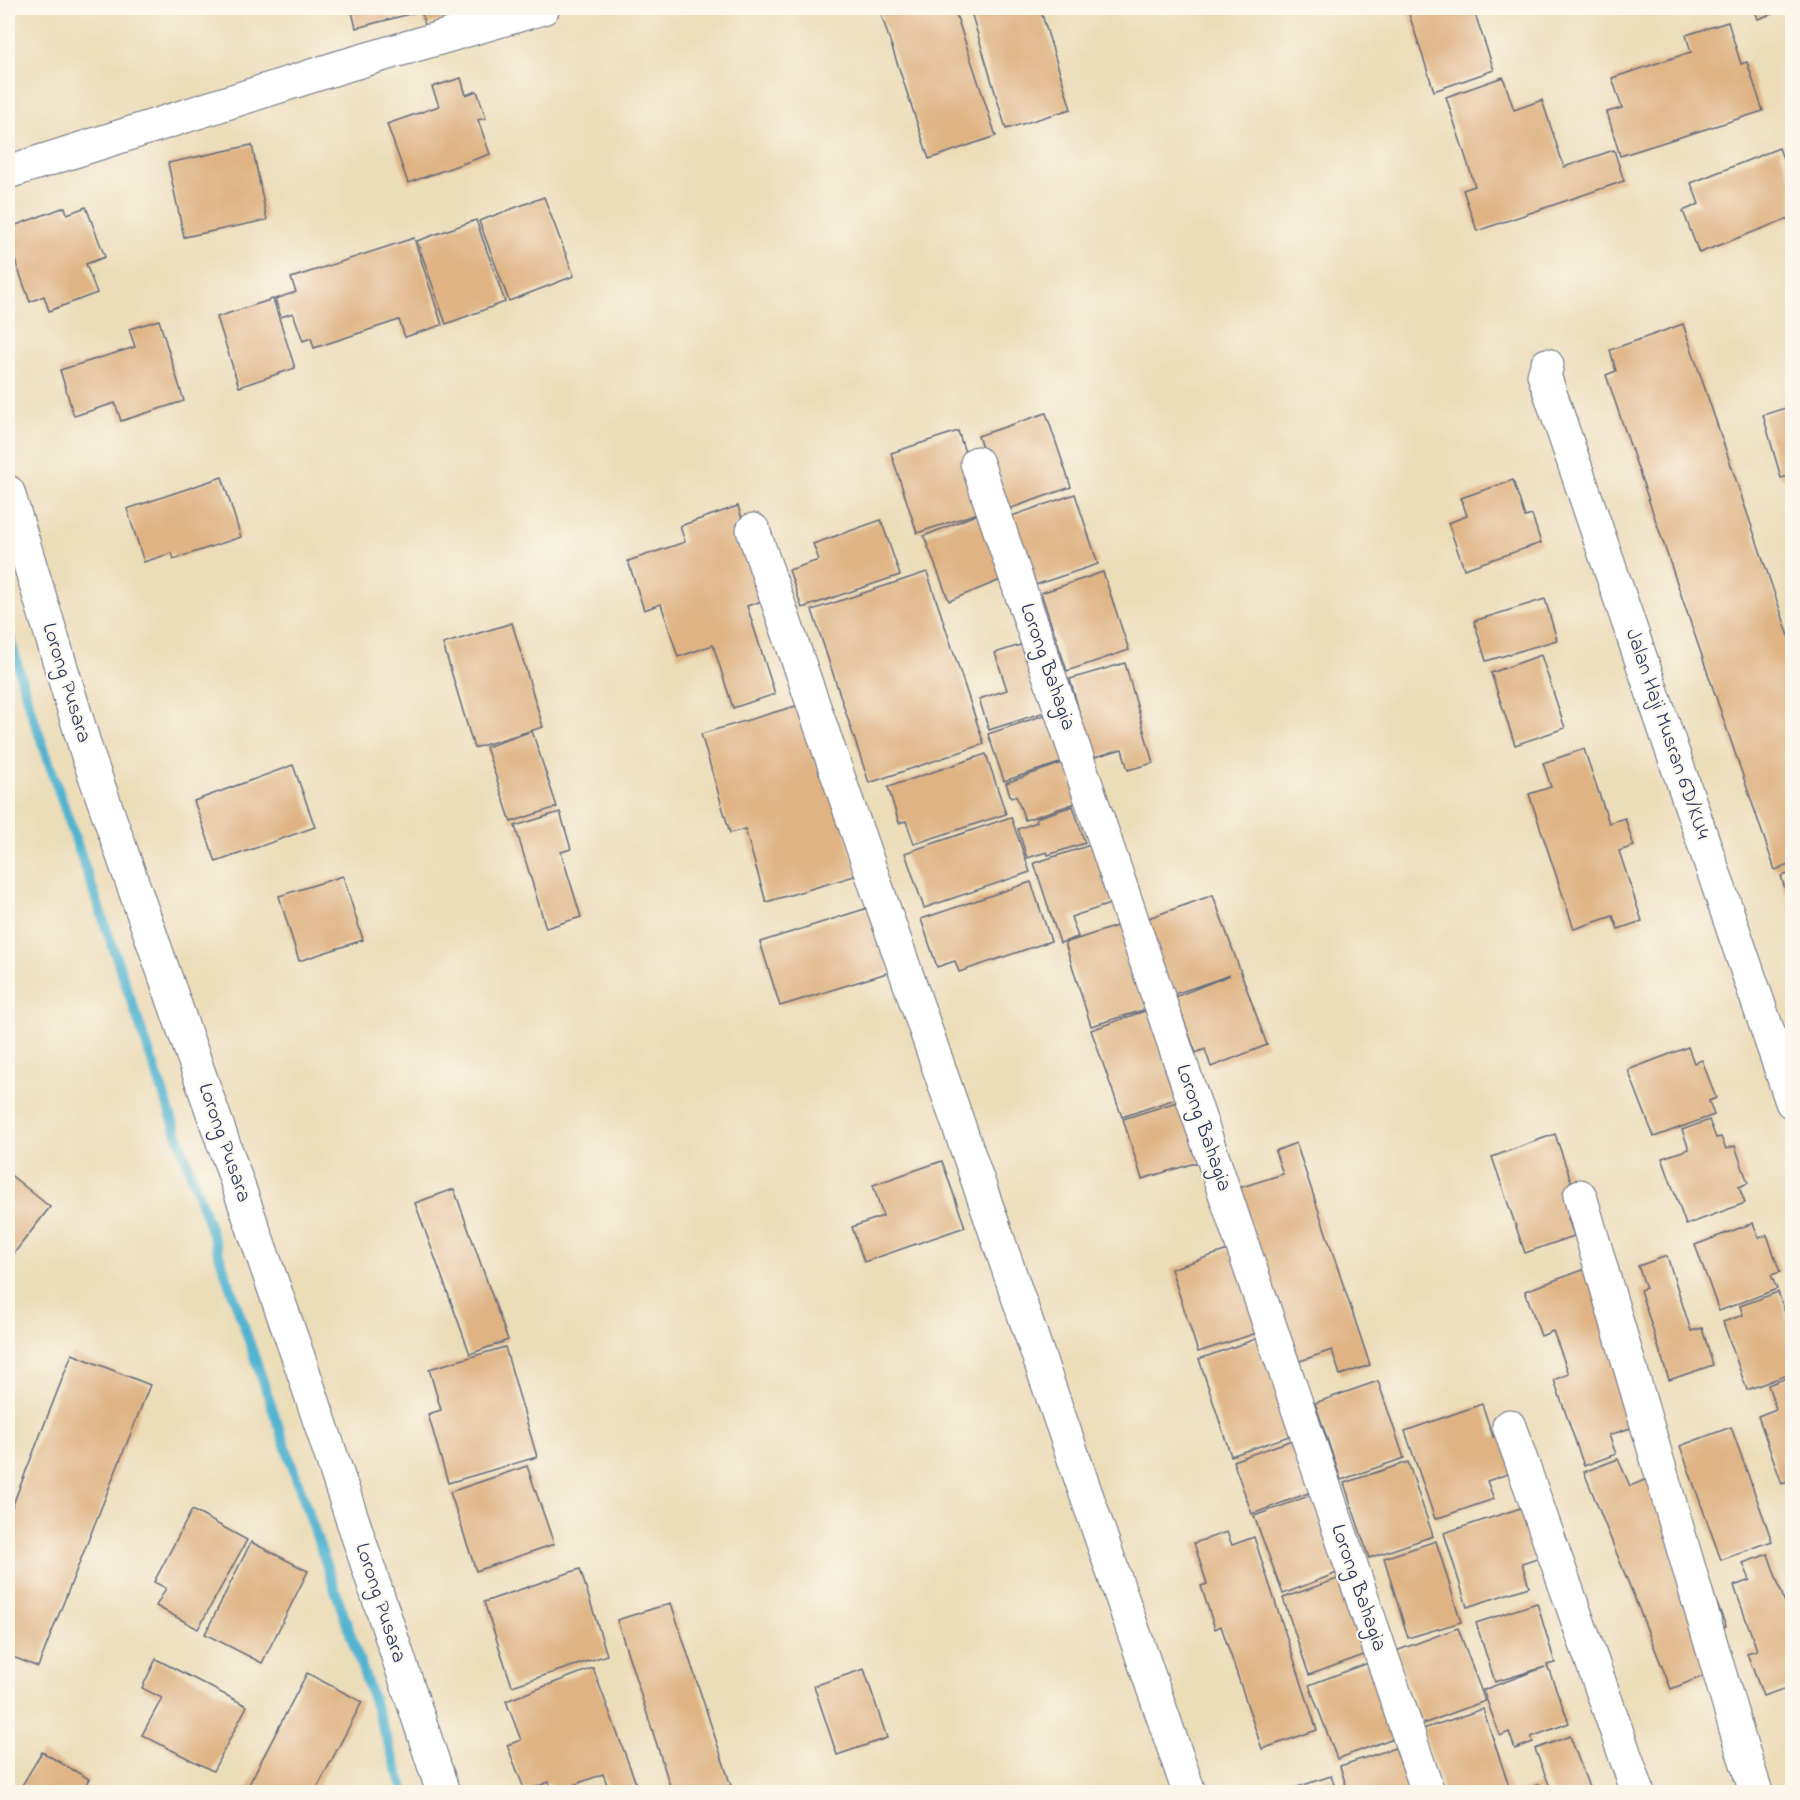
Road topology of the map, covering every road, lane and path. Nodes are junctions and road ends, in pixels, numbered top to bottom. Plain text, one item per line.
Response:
1 (543, 8) edge
2 (8, 172) edge
3 (1547, 365) dead end
4 (977, 463) dead end
5 (8, 492) edge
6 (753, 530) dead end
7 (1792, 1102) edge
8 (1581, 1196) dead end
9 (1509, 1426) dead end
10 (443, 1792) edge
11 (1189, 1792) edge
12 (1428, 1792) edge
13 (1638, 1792) edge
14 (1756, 1792) edge

1 - 2 street
3 - 7 street, Jalan Haji Musran 6D/KU4
4 - 12 street, Lorong Bahagia
5 - 10 street, Lorong Pusara
6 - 11 street
8 - 14 street
9 - 13 street

